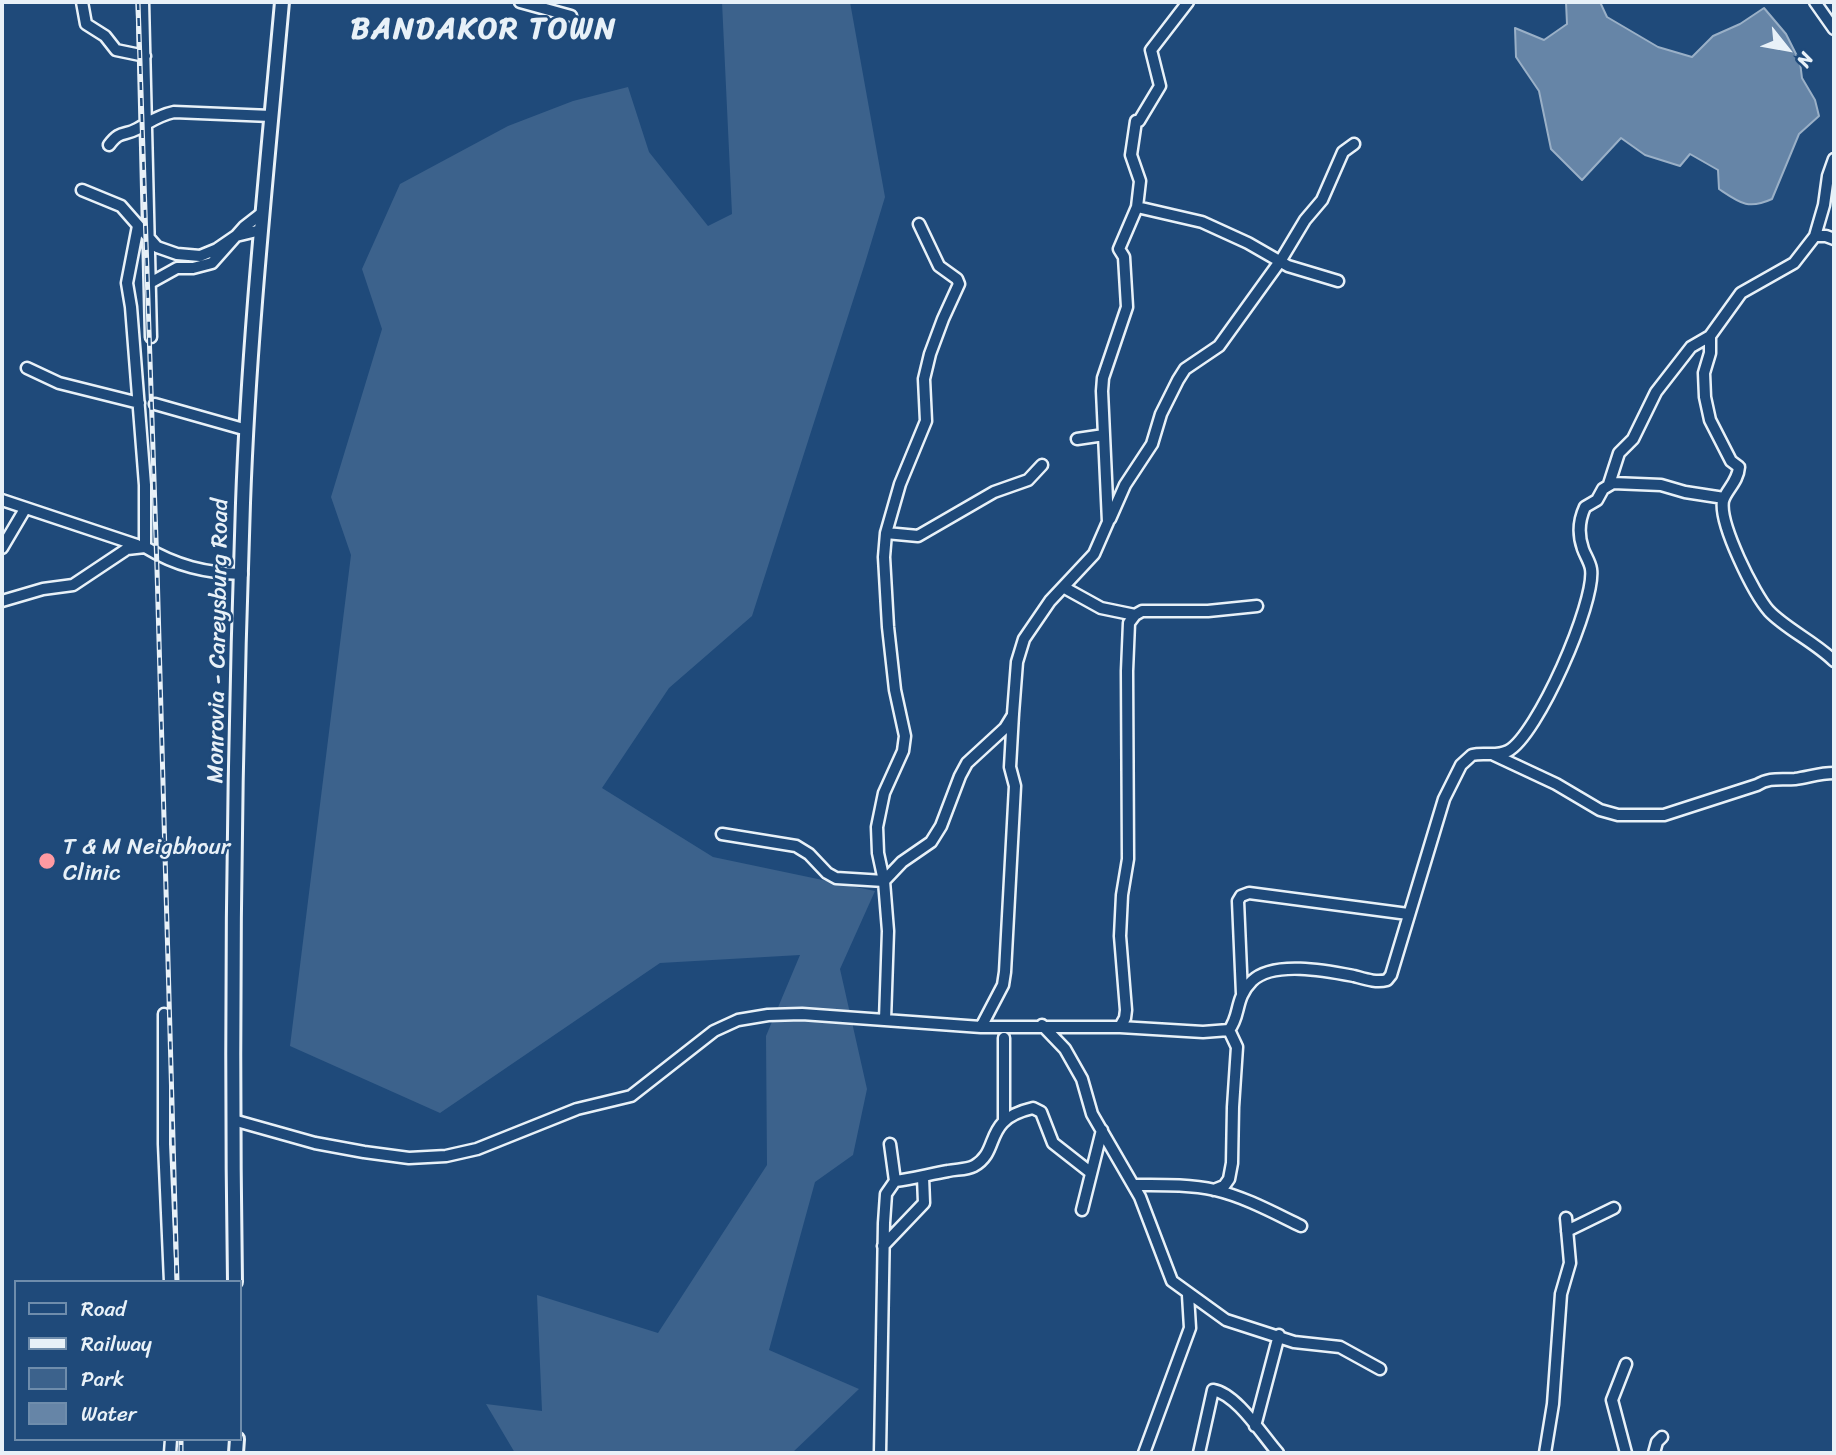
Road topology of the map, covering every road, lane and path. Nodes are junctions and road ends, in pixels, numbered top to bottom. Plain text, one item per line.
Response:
1 (82, 2) edge
2 (143, 2) edge
3 (282, 2) edge
4 (520, 2) edge
5 (1188, 2) edge
6 (1815, 2) edge
7 (571, 16) dead end
8 (1834, 29) edge
9 (145, 56) junction
10 (271, 116) junction
11 (146, 122) junction
12 (1354, 144) dead end
13 (109, 145) dead end
14 (1834, 159) edge
15 (82, 190) dead end
16 (1137, 207) junction
17 (262, 213) junction
18 (919, 224) dead end
19 (138, 226) junction
20 (261, 230) junction
21 (236, 236) junction
22 (1815, 236) junction
23 (148, 237) junction
24 (1834, 239) edge
25 (1281, 260) junction
26 (1338, 281) dead end
27 (150, 283) junction
28 (1710, 336) junction
29 (150, 337) dead end
30 (27, 368) dead end
31 (139, 403) junction
32 (155, 404) dead end
33 (247, 430) junction
34 (1104, 435) junction
35 (1077, 439) dead end
36 (1042, 465) dead end
37 (1608, 484) junction
38 (1724, 498) junction
39 (2, 500) edge
40 (25, 509) junction
41 (1108, 522) junction
42 (886, 533) junction
43 (145, 547) junction
44 (2, 548) edge
45 (242, 574) junction
46 (1063, 587) junction
47 (2, 601) edge
48 (1257, 606) dead end
49 (1135, 615) junction
50 (1834, 661) edge
51 (1009, 727) junction
52 (1494, 755) junction
53 (1834, 773) edge
54 (722, 834) dead end
55 (884, 881) junction
56 (1409, 914) junction
57 (1242, 994) junction
58 (164, 1014) dead end
59 (886, 1020) junction
60 (1042, 1025) junction
61 (981, 1027) junction
62 (1120, 1027) junction
63 (1229, 1030) junction
64 (1003, 1038) dead end
65 (1004, 1119) junction
66 (233, 1120) junction
67 (1101, 1130) junction
68 (890, 1144) dead end
69 (1090, 1172) junction
70 (923, 1177) junction
71 (895, 1181) junction
72 (1133, 1185) junction
73 (1214, 1190) junction
74 (1614, 1208) dead end
75 (1082, 1210) dead end
76 (1566, 1217) dead end
77 (1301, 1226) dead end
78 (1567, 1231) junction
79 (883, 1246) junction
80 (170, 1280) edge
81 (235, 1280) edge
82 (1188, 1295) junction
83 (1279, 1335) junction
84 (1626, 1364) dead end
85 (1380, 1369) dead end
86 (1255, 1426) junction
87 (1662, 1437) dead end
88 (880, 1453) edge
89 (1144, 1453) edge
90 (1199, 1453) edge
91 (1278, 1453) edge
92 (1545, 1453) edge
93 (1626, 1453) edge
94 (1654, 1453) edge

1 - 9 street
2 - 9 street
3 - 10 main road, Monrovia - Careysburg Road
4 - 7 street
5 - 16 street
6 - 8 street
9 - 11 street
10 - 11 street
10 - 17 main road, Monrovia - Careysburg Road
11 - 13 street
11 - 23 street
12 - 25 street
14 - 22 street
15 - 19 street
16 - 25 street
16 - 34 street
17 - 20 main road, Monrovia - Careysburg Road
17 - 21 street
18 - 42 street
19 - 23 street
19 - 31 street
20 - 21 street
20 - 33 main road, Monrovia - Careysburg Road
21 - 23 street
21 - 27 street
22 - 24 street
22 - 28 street
23 - 27 street
25 - 26 street
25 - 41 street
27 - 29 street
28 - 37 street
28 - 38 street
30 - 31 street
31 - 43 street
32 - 33 street
33 - 45 main road, Monrovia - Careysburg Road
34 - 35 street
34 - 41 street
36 - 42 street
37 - 38 street
37 - 52 street
38 - 50 street
39 - 40 street
40 - 43 street
40 - 44 street
41 - 46 street
42 - 55 street
43 - 45 street
43 - 47 street
45 - 66 main road, Monrovia - Careysburg Road
46 - 49 street
46 - 51 street
48 - 49 street
49 - 62 street
51 - 55 street
51 - 61 street
52 - 53 street
52 - 56 street
54 - 55 street
55 - 59 street
56 - 57 street
56 - 57 street
57 - 63 street
58 - 80 street
59 - 61 street
59 - 66 street
60 - 61 street
60 - 62 street
60 - 67 street
62 - 63 street
63 - 73 street
64 - 65 street
65 - 69 street
65 - 70 street
66 - 81 main road, Monrovia - Careysburg Road
67 - 69 street
67 - 72 street
68 - 71 street
69 - 75 street
70 - 71 street
70 - 79 street
71 - 79 street
72 - 73 street
72 - 82 street
73 - 77 street
74 - 78 street
76 - 78 street
78 - 92 street
79 - 88 street
82 - 83 street
82 - 89 street
83 - 85 street
83 - 86 street
84 - 93 street
86 - 90 street
86 - 91 street
87 - 94 street

